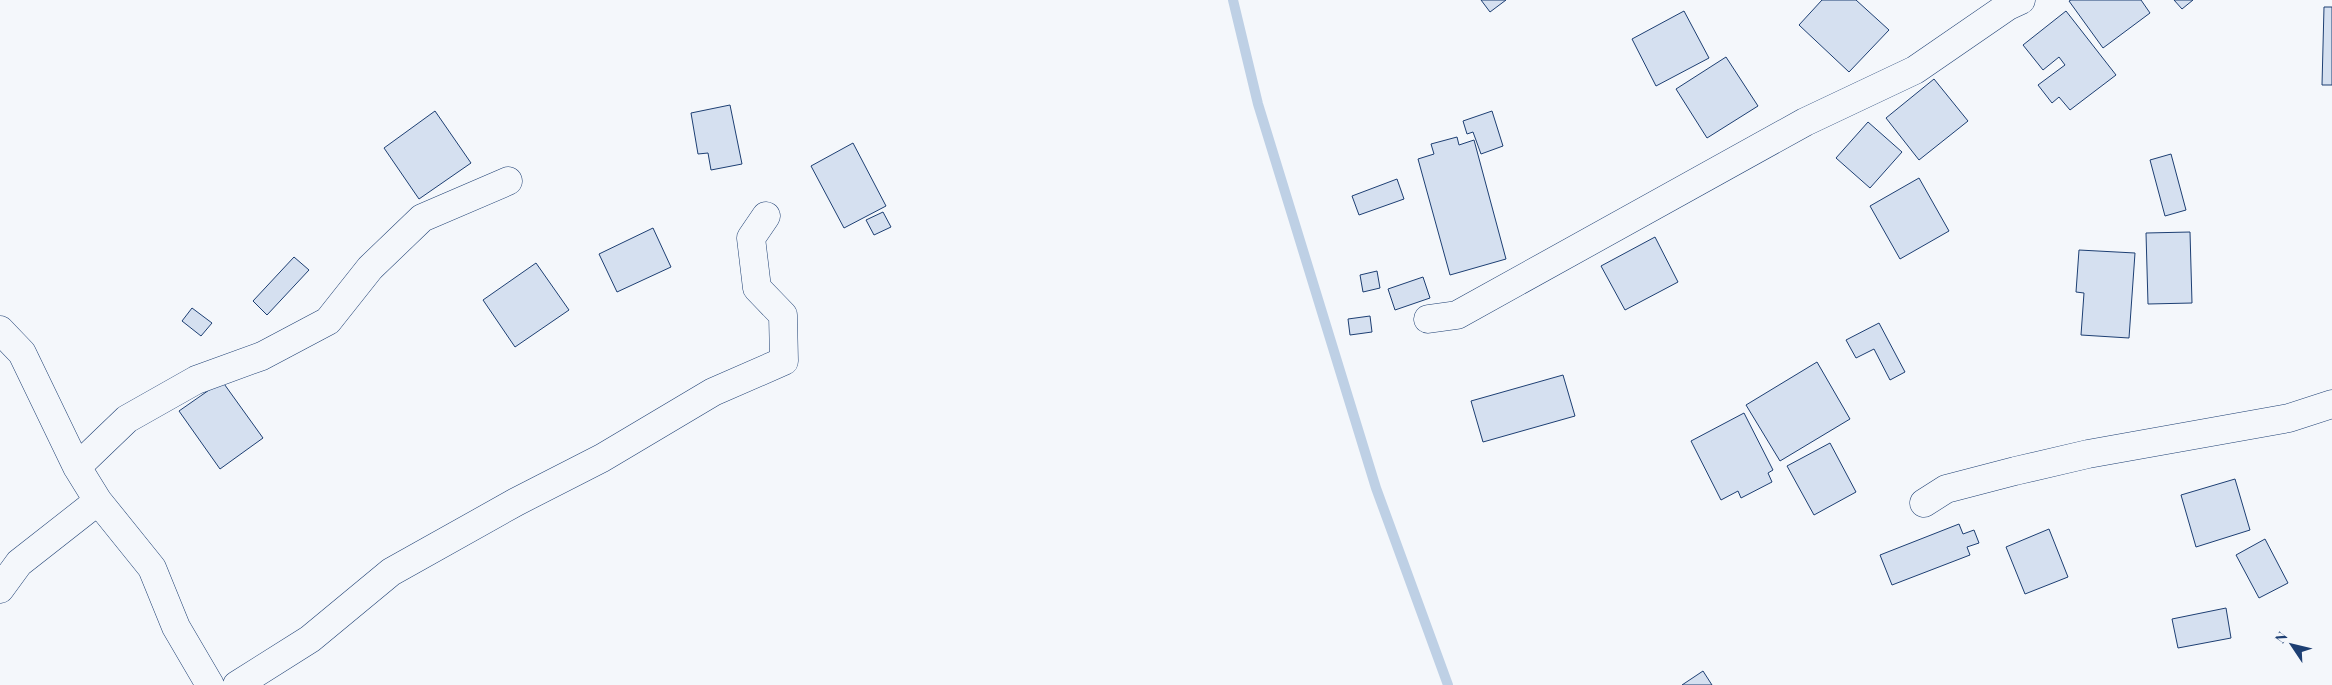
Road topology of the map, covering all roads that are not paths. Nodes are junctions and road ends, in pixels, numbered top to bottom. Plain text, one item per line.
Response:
1 (2021, 0) edge
2 (508, 180) dead end
3 (766, 216) dead end
4 (1428, 319) dead end
5 (0, 330) edge
6 (2332, 404) edge
7 (77, 467) junction
8 (98, 501) junction
9 (1924, 503) dead end
10 (0, 589) edge
11 (210, 685) edge
12 (237, 685) edge

1 - 4 street
2 - 7 street
3 - 12 street
5 - 7 street
6 - 9 street
7 - 8 street
8 - 10 street
8 - 11 street

